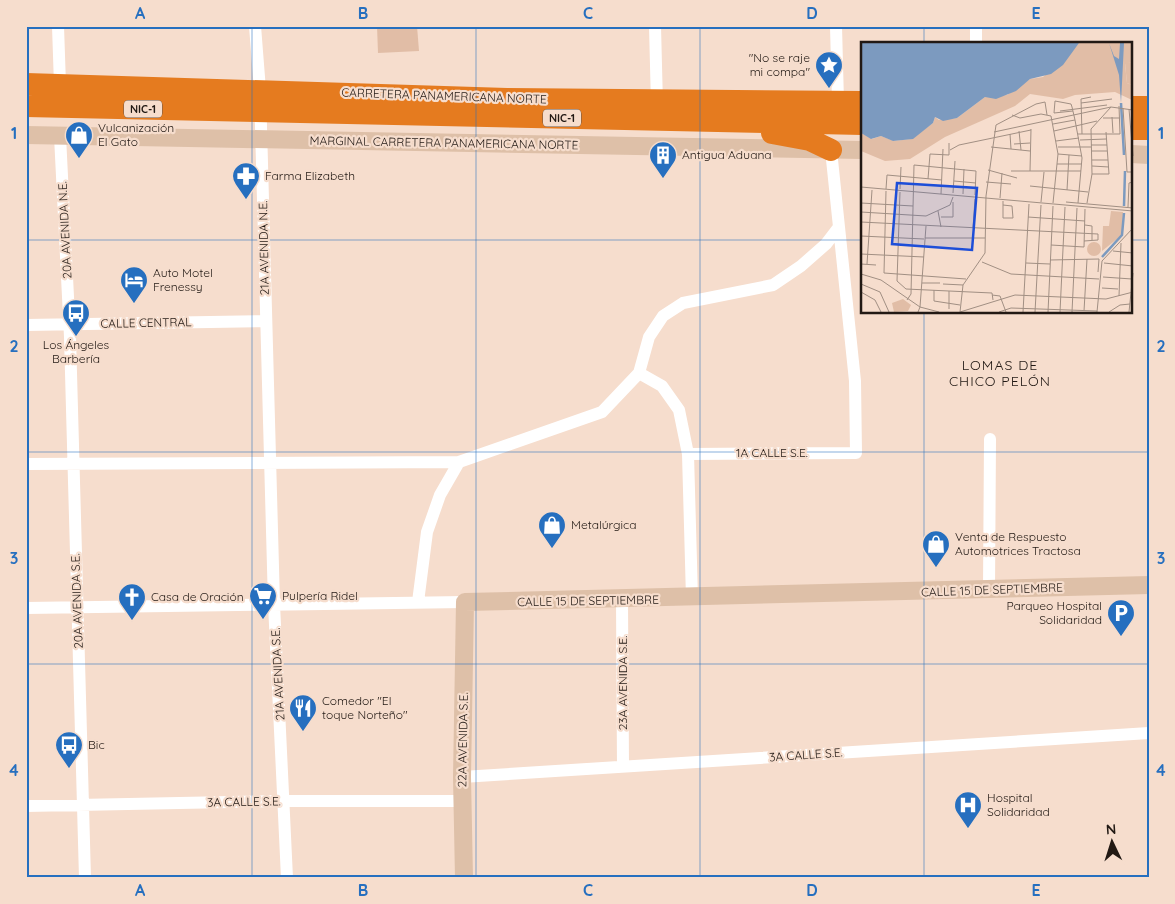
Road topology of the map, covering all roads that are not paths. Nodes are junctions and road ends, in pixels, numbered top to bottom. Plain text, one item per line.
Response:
1 (58, 26) edge
2 (256, 26) edge
3 (654, 26) edge
4 (836, 26) edge
5 (976, 26) edge
6 (976, 42) edge
7 (26, 84) edge
8 (60, 85) junction
9 (260, 101) junction
10 (838, 102) junction
11 (861, 102) edge
12 (26, 106) edge
13 (1132, 107) edge
14 (1149, 107) edge
15 (657, 111) junction
16 (861, 124) edge
17 (1132, 129) edge
18 (1149, 129) edge
19 (26, 135) edge
20 (60, 136) junction
21 (261, 141) junction
22 (830, 150) junction
23 (861, 150) edge
24 (1132, 154) edge
25 (1149, 155) edge
26 (839, 227) junction
27 (266, 321) junction
28 (26, 325) edge
29 (70, 325) junction
30 (639, 373) junction
31 (990, 439) dead end
32 (688, 454) junction
33 (459, 462) junction
34 (270, 463) junction
35 (26, 464) edge
36 (73, 464) junction
37 (1149, 586) edge
38 (989, 590) junction
39 (692, 598) junction
40 (622, 600) junction
41 (418, 602) junction
42 (465, 602) junction
43 (274, 604) junction
44 (26, 608) edge
45 (77, 608) junction
46 (1149, 732) edge
47 (623, 767) junction
48 (462, 777) junction
49 (284, 801) junction
50 (462, 801) junction
51 (83, 805) junction
52 (26, 806) edge
53 (85, 878) edge
54 (287, 878) edge
55 (464, 878) edge

1 - 8 street
2 - 9 street, 21A AVENIDA N.E.
3 - 15 street
4 - 10 street
5 - 6 street
7 - 8 highway, CARRETERA PANAMERICANA NORTE / NIC-1
8 - 9 highway, CARRETERA PANAMERICANA NORTE / NIC-1
9 - 12 highway, CARRETERA PANAMERICANA NORTE / NIC-1
9 - 15 highway, CARRETERA PANAMERICANA NORTE / NIC-1
9 - 15 highway, CARRETERA PANAMERICANA NORTE / NIC-1
9 - 21 street, 21A AVENIDA N.E.
10 - 11 highway, CARRETERA PANAMERICANA NORTE / NIC-1
10 - 15 highway, CARRETERA PANAMERICANA NORTE / NIC-1
13 - 14 highway
15 - 16 highway, CARRETERA PANAMERICANA NORTE / NIC-1
15 - 22 highway
17 - 18 highway
19 - 20 street, MARGINAL CARRETERA PANAMERICANA NORTE
20 - 21 street, MARGINAL CARRETERA PANAMERICANA NORTE
20 - 29 street, 20A AVENIDA N.E.
21 - 22 street, MARGINAL CARRETERA PANAMERICANA NORTE
21 - 27 street, 21A AVENIDA N.E.
22 - 23 street, MARGINAL CARRETERA PANAMERICANA NORTE
22 - 26 street
24 - 25 street
26 - 30 street
26 - 32 street, 1A CALLE S.E.
27 - 29 street, CALLE CENTRAL
27 - 34 street, 21A AVENIDA S.E.
28 - 29 street, CALLE CENTRAL
29 - 36 street, 20A AVENIDA S.E.
30 - 32 street
30 - 33 street
31 - 38 street
32 - 39 street
33 - 34 street
33 - 41 street
34 - 36 street
34 - 43 street, 21A AVENIDA S.E.
35 - 36 street
36 - 45 street, 20A AVENIDA S.E.
37 - 38 street, CALLE 15 DE SEPTIEMBRE
38 - 39 street, CALLE 15 DE SEPTIEMBRE
39 - 40 street, CALLE 15 DE SEPTIEMBRE
40 - 42 street, CALLE 15 DE SEPTIEMBRE
40 - 47 street, 23A AVENIDA S.E.
41 - 42 street, CALLE 15 DE SEPTIEMBRE
41 - 43 street, CALLE 15 DE SEPTIEMBRE
42 - 48 street, 22A AVENIDA S.E.
43 - 45 street, CALLE 15 DE SEPTIEMBRE
43 - 49 street, 21A AVENIDA S.E.
44 - 45 street, CALLE 15 DE SEPTIEMBRE
45 - 51 street, 20A AVENIDA S.E.
46 - 47 street, 3A CALLE S.E.
47 - 48 street, 3A CALLE S.E.
48 - 50 street, 22A AVENIDA S.E.
49 - 50 street, 3A CALLE S.E.
49 - 51 street, 3A CALLE S.E.
49 - 54 street, 21A AVENIDA S.E.
50 - 55 street, 22A AVENIDA S.E.
51 - 52 street, 3A CALLE S.E.
51 - 53 street, 20A AVENIDA S.E.

